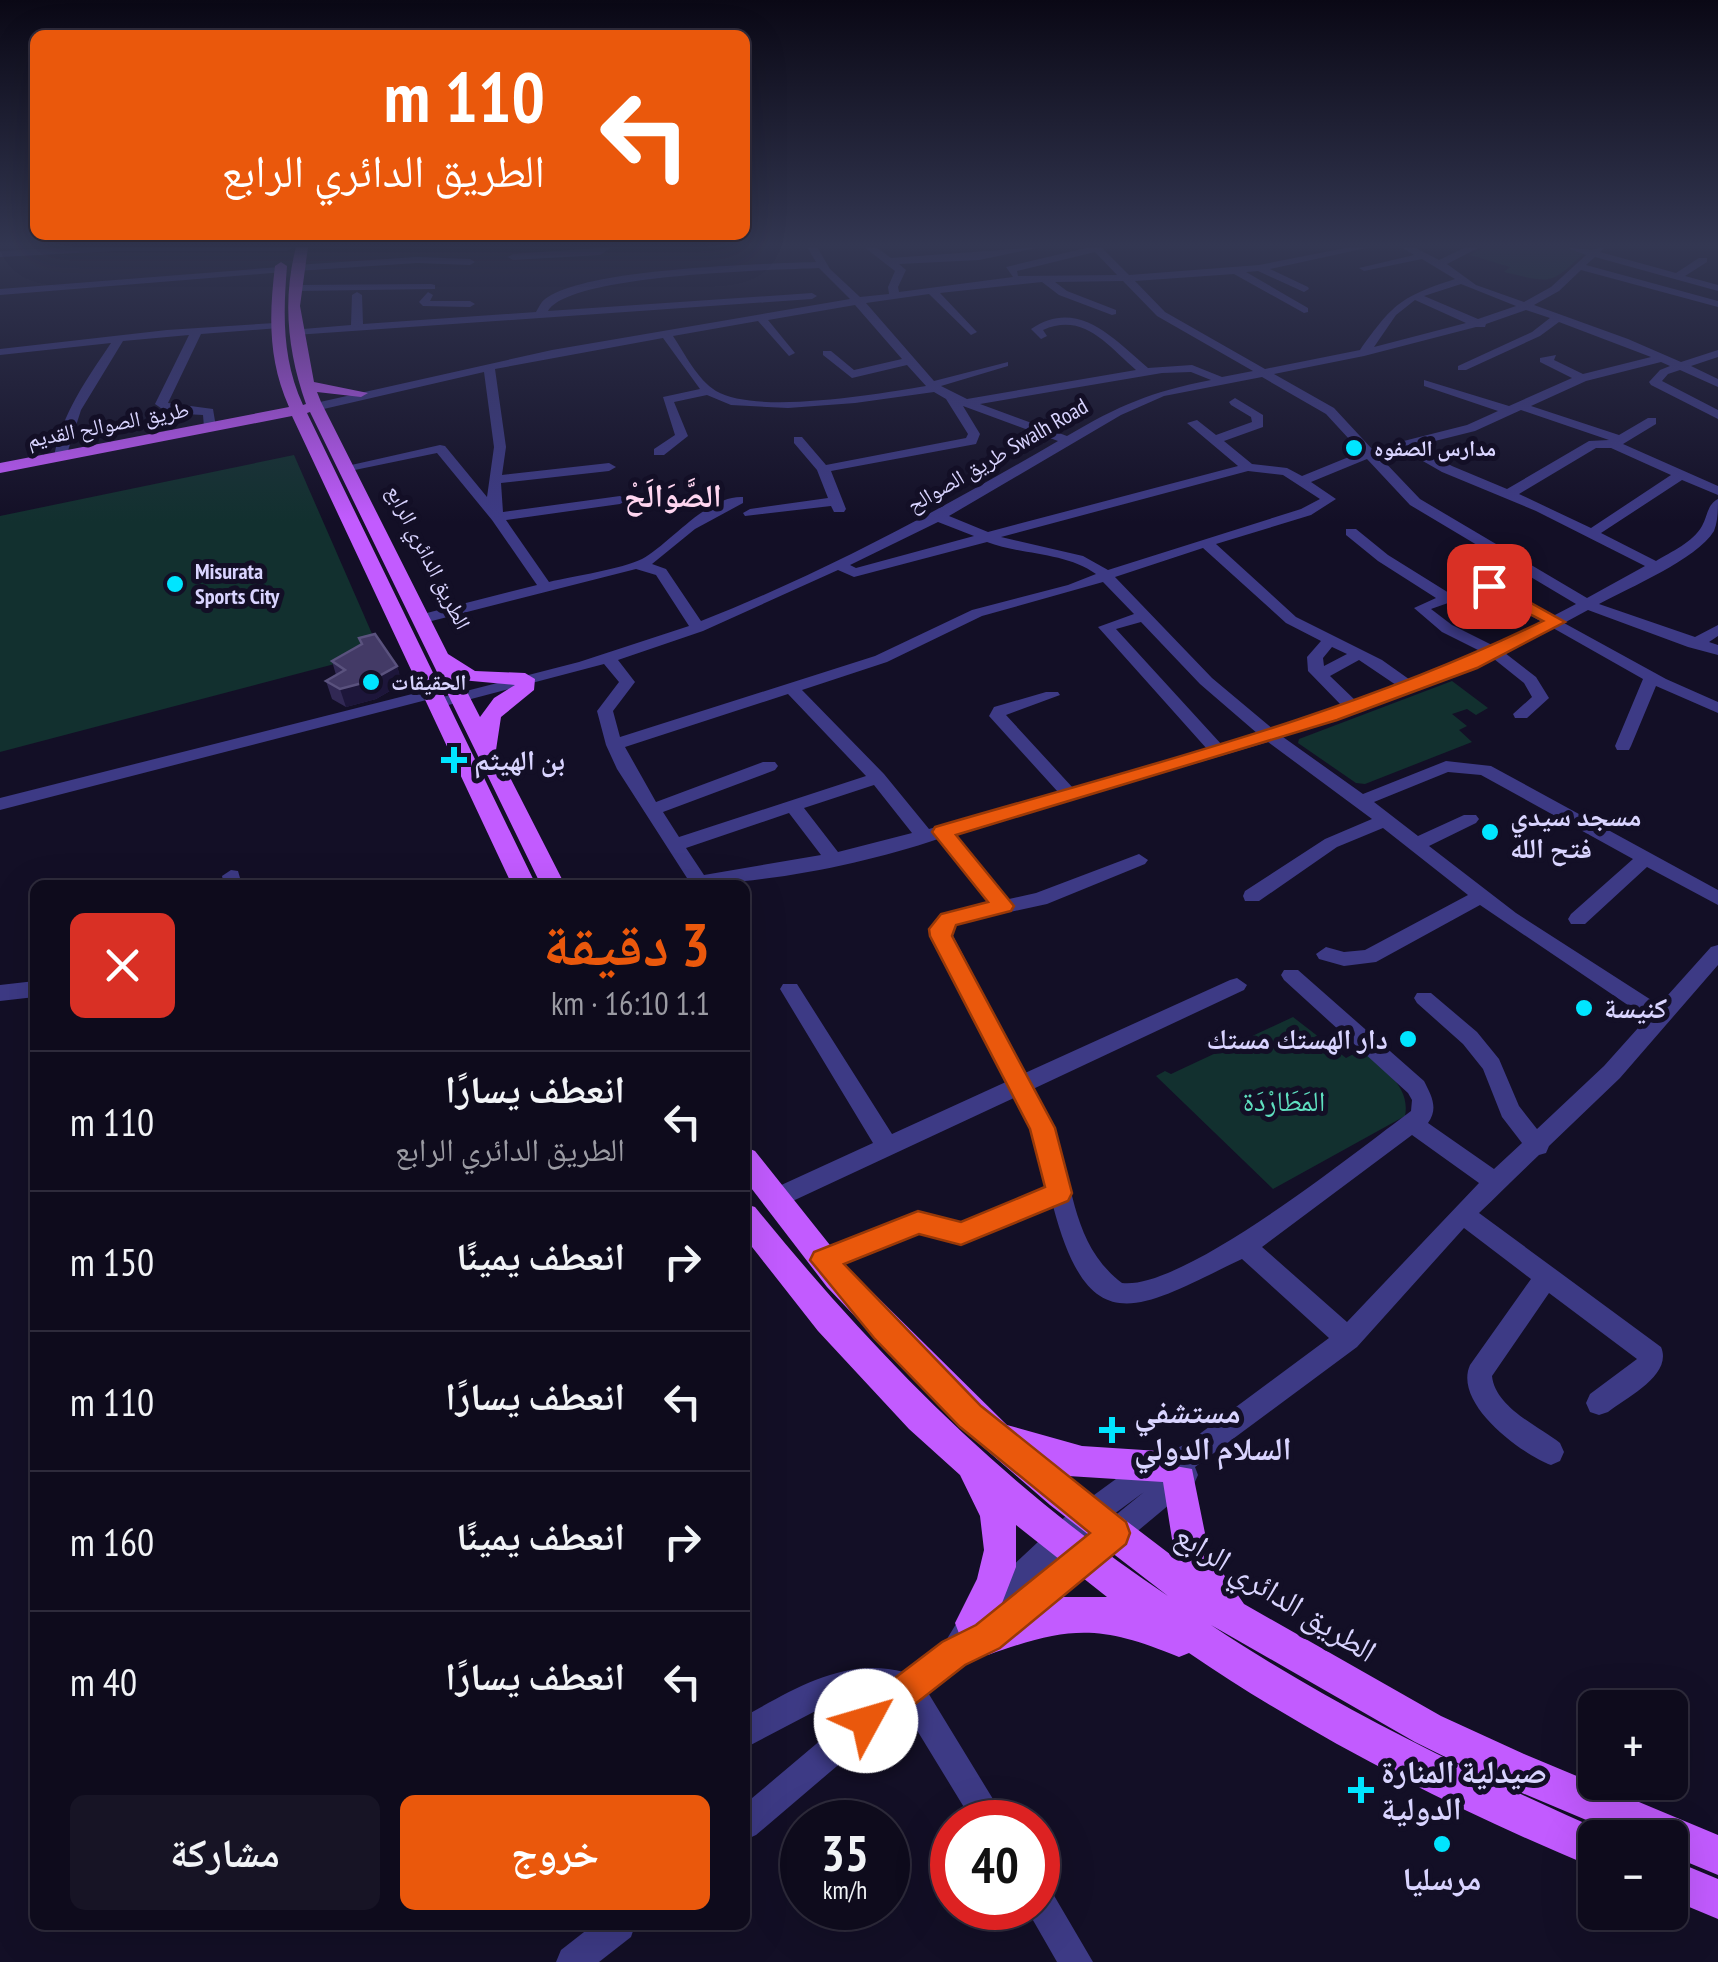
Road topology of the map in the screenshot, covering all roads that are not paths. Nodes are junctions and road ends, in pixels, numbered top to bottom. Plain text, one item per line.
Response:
1 (120, 338) edge
2 (115, 339) edge
3 (193, 339) edge
4 (280, 339) edge
5 (294, 339) edge
6 (636, 339) edge
7 (669, 339) edge
8 (778, 339) edge
9 (890, 339) edge
10 (1113, 339) edge
11 (1203, 339) edge
12 (1375, 339) edge
13 (1426, 339) edge
14 (1526, 339) edge
15 (1611, 339) edge
16 (16, 350) junction
17 (0, 352) edge
18 (790, 353) dead end
19 (826, 353) dead end
20 (1718, 353) edge
21 (1364, 354) junction
22 (1552, 357) dead end
23 (1661, 358) junction
24 (910, 361) junction
25 (1004, 364) dead end
26 (1683, 366) junction
27 (489, 367) junction
28 (0, 368) edge
29 (1462, 368) dead end
30 (1144, 370) junction
31 (1264, 370) junction
32 (1582, 378) junction
33 (1219, 379) junction
34 (1428, 383) dead end
35 (1718, 383) edge
36 (296, 384) junction
37 (934, 387) junction
38 (709, 391) junction
39 (362, 394) junction
40 (958, 400) junction
41 (1235, 402) dead end
42 (305, 407) junction
43 (1515, 409) junction
44 (1718, 414) edge
45 (1652, 421) dead end
46 (1193, 423) dead end
47 (227, 424) junction
48 (316, 432) junction
49 (798, 440) dead end
50 (1067, 440) junction
51 (1215, 440) junction
52 (1617, 442) junction
53 (1404, 446) junction
54 (659, 452) dead end
55 (1370, 453) junction
56 (60, 457) junction
57 (1248, 467) junction
58 (0, 468) edge
59 (345, 468) junction
60 (609, 468) dead end
61 (823, 469) junction
62 (1681, 474) junction
63 (495, 480) junction
64 (1303, 480) junction
65 (1718, 491) edge
66 (1508, 494) junction
67 (620, 500) dead end
68 (738, 500) dead end
69 (1718, 504) edge
70 (750, 513) dead end
71 (497, 517) junction
72 (938, 517) junction
73 (1352, 532) dead end
74 (1589, 535) junction
75 (987, 539) junction
76 (1206, 542) junction
77 (643, 564) junction
78 (841, 566) junction
79 (1657, 567) junction
80 (1106, 574) junction
81 (544, 586) junction
82 (1447, 598) junction
83 (1586, 604) junction
84 (1145, 616) junction
85 (420, 620) junction
86 (1556, 622) junction
87 (698, 628) junction
88 (1718, 630) edge
89 (1520, 639) junction
90 (1328, 642) junction
91 (1693, 644) junction
92 (1718, 650) edge
93 (1495, 652) junction
94 (1360, 654) junction
95 (440, 656) junction
96 (608, 658) junction
97 (1522, 672) junction
98 (1319, 674) junction
99 (1652, 677) junction
100 (526, 682) junction
101 (1411, 688) junction
102 (793, 690) junction
103 (1052, 695) dead end
104 (461, 701) junction
105 (437, 703) junction
106 (1352, 708) junction
107 (1718, 708) edge
108 (1521, 714) dead end
109 (1270, 736) junction
110 (614, 745) junction
111 (1623, 746) dead end
112 (1217, 750) junction
113 (491, 762) junction
114 (769, 766) dead end
115 (878, 778) junction
116 (1069, 794) junction
117 (1361, 801) junction
118 (0, 804) edge
119 (793, 806) junction
120 (652, 810) junction
121 (1470, 818) dead end
122 (1386, 820) junction
123 (934, 834) junction
124 (675, 845) junction
125 (1416, 845) junction
126 (1644, 858) junction
127 (834, 860) junction
128 (1139, 860) dead end
129 (538, 861) junction
130 (510, 873) edge
131 (549, 880) edge
132 (565, 880) edge
133 (691, 880) edge
134 (716, 880) edge
135 (1252, 896) dead end
136 (1482, 896) junction
137 (1718, 898) edge
138 (1004, 906) junction
139 (1578, 919) dead end
140 (1718, 952) edge
141 (1326, 954) dead end
142 (1292, 975) dead end
143 (1237, 984) dead end
144 (790, 988) dead end
145 (30, 989) edge
146 (0, 992) edge
147 (1424, 998) dead end
148 (1663, 1018) junction
149 (1021, 1082) junction
150 (1412, 1124) junction
151 (886, 1144) junction
152 (1538, 1146) junction
153 (750, 1176) edge
154 (1498, 1184) junction
155 (1059, 1193) junction
156 (759, 1208) edge
157 (1462, 1214) junction
158 (1245, 1246) junction
159 (824, 1260) junction
160 (1548, 1276) junction
161 (1348, 1339) junction
162 (1599, 1403) dead end
163 (971, 1416) junction
164 (959, 1452) junction
165 (1550, 1452) dead end
166 (1178, 1468) junction
167 (1103, 1523) junction
168 (1073, 1549) junction
169 (980, 1630) junction
170 (1252, 1651) junction
171 (908, 1687) junction
172 (750, 1730) edge
173 (977, 1800) edge
174 (750, 1820) edge
175 (1578, 1840) edge
176 (1718, 1855) edge
177 (1688, 1886) edge
178 (1718, 1899) edge
179 (614, 1930) edge
180 (1057, 1930) edge
181 (574, 1962) edge
182 (1076, 1962) edge

1 - 56 street
2 - 16 street
3 - 47 street
4 - 36 main road, الطريق الدائري الرابع
5 - 36 main road, الطريق الدائري الرابع
6 - 27 street, طريق الصوالح القديم
7 - 38 street
8 - 18 street
9 - 24 street
10 - 30 street
11 - 31 street
12 - 21 street
13 - 21 street, طريق الصوالح Swalh Road
14 - 29 street
15 - 23 street
16 - 17 street
16 - 28 street
19 - 24 street
20 - 26 street
21 - 31 street, طريق الصوالح Swalh Road
22 - 32 street
23 - 26 street
23 - 32 street
24 - 37 street
25 - 37 street
26 - 35 street
26 - 44 street
27 - 39 street, طريق الصوالح القديم
27 - 63 street
30 - 33 street
30 - 40 street
31 - 33 street, طريق الصوالح Swalh Road
31 - 55 street
32 - 43 street
33 - 50 street, طريق الصوالح Swalh Road
34 - 43 street
36 - 39 main road
36 - 42 main road, الطريق الدائري الرابع
36 - 47 main road
37 - 38 street
37 - 40 street
38 - 54 street
39 - 42 street, طريق الصوالح القديم
39 - 48 main road
40 - 50 street
40 - 61 street
41 - 51 street
42 - 47 main road, طريق الصوالح القديم
42 - 48 main road, الطريق الدائري الرابع
43 - 52 street
43 - 53 street
45 - 52 street
46 - 51 street
47 - 48 main road
47 - 56 main road, طريق الصوالح القديم
48 - 59 main road, الطريق الدائري الرابع
48 - 105 main road, الطريق الدائري الرابع
49 - 61 street
50 - 72 street, طريق الصوالح Swalh Road
51 - 57 street
52 - 62 street
52 - 66 street
53 - 55 street
53 - 66 street
55 - 64 street
55 - 83 street
56 - 58 main road, طريق الصوالح القديم
57 - 64 street
57 - 75 street
59 - 71 street
59 - 85 main road, الطريق الدائري الرابع
60 - 63 street
61 - 70 street
62 - 65 street
62 - 74 street
63 - 71 street
64 - 76 street
66 - 74 street
67 - 71 street
68 - 77 street
69 - 79 street
71 - 81 street
72 - 75 street
72 - 78 street, طريق الصوالح Swalh Road
73 - 82 street
74 - 79 street
75 - 78 street
75 - 80 street
76 - 80 street
76 - 90 street
77 - 81 street
77 - 87 street
78 - 87 street, طريق الصوالح Swalh Road
79 - 83 street
80 - 84 street
80 - 102 street
81 - 85 street
82 - 86 street
82 - 93 street
83 - 86 street
83 - 91 street
84 - 109 street
84 - 112 street
85 - 95 main road, الطريق الدائري الرابع
86 - 89 street
86 - 99 street
87 - 96 street, طريق الصوالح Swalh Road
88 - 91 street
89 - 93 street
89 - 97 street
90 - 94 street
90 - 98 street
91 - 92 street
93 - 97 street
93 - 101 street
94 - 98 street
94 - 101 street
95 - 100 main road
95 - 104 main road, الطريق الدائري الرابع
96 - 100 street, طريق الصوالح Swalh Road
96 - 110 street
97 - 108 street
98 - 106 street
99 - 107 street
99 - 111 street
100 - 104 street, طريق الصوالح Swalh Road
100 - 113 main road
101 - 106 street
102 - 110 street
102 - 115 street
103 - 116 street
104 - 105 street, طريق الصوالح Swalh Road
104 - 113 main road, الطريق الدائري الرابع
105 - 118 street, طريق الصوالح Swalh Road
105 - 130 main road, الطريق الدائري الرابع
106 - 109 street
109 - 112 street
109 - 117 street
110 - 120 street
112 - 116 street
113 - 129 main road, الطريق الدائري الرابع
114 - 120 street
115 - 119 street
115 - 123 street
116 - 123 street
117 - 122 street
117 - 126 street
119 - 124 street
119 - 127 street
120 - 124 street
121 - 125 street
122 - 125 street
122 - 135 street
123 - 127 street
123 - 138 street
124 - 133 street
125 - 136 street
126 - 137 street
126 - 139 street
127 - 134 street
128 - 138 street
129 - 131 main road, الطريق الدائري الرابع
129 - 132 main road
136 - 141 street
136 - 148 street
138 - 149 street
140 - 148 street
142 - 150 street
143 - 149 street
144 - 151 street
145 - 146 street
147 - 152 street
148 - 152 street
149 - 151 street
149 - 155 street
150 - 154 street
150 - 158 street
151 - 156 street
152 - 154 street
153 - 156 main road, الطريق الدائري الرابع
154 - 157 street
155 - 158 street
155 - 159 street
156 - 159 main road, الطريق الدائري الرابع
156 - 164 main road, الطريق الدائري الرابع
157 - 160 street
157 - 161 street
158 - 161 street
159 - 163 main road, الطريق الدائري الرابع
160 - 162 street
160 - 165 street
161 - 166 street
163 - 166 main road
163 - 167 main road, الطريق الدائري الرابع
164 - 168 main road, الطريق الدائري الرابع
164 - 169 main road
166 - 167 street
166 - 170 main road
167 - 168 street
167 - 170 main road, الطريق الدائري الرابع
168 - 169 street
168 - 170 main road, الطريق الدائري الرابع
169 - 170 main road
169 - 171 street
170 - 175 main road, الطريق الدائري الرابع
170 - 176 main road, الطريق الدائري الرابع
171 - 172 street
171 - 173 street
171 - 174 street
177 - 178 main road
179 - 181 street
180 - 182 street

